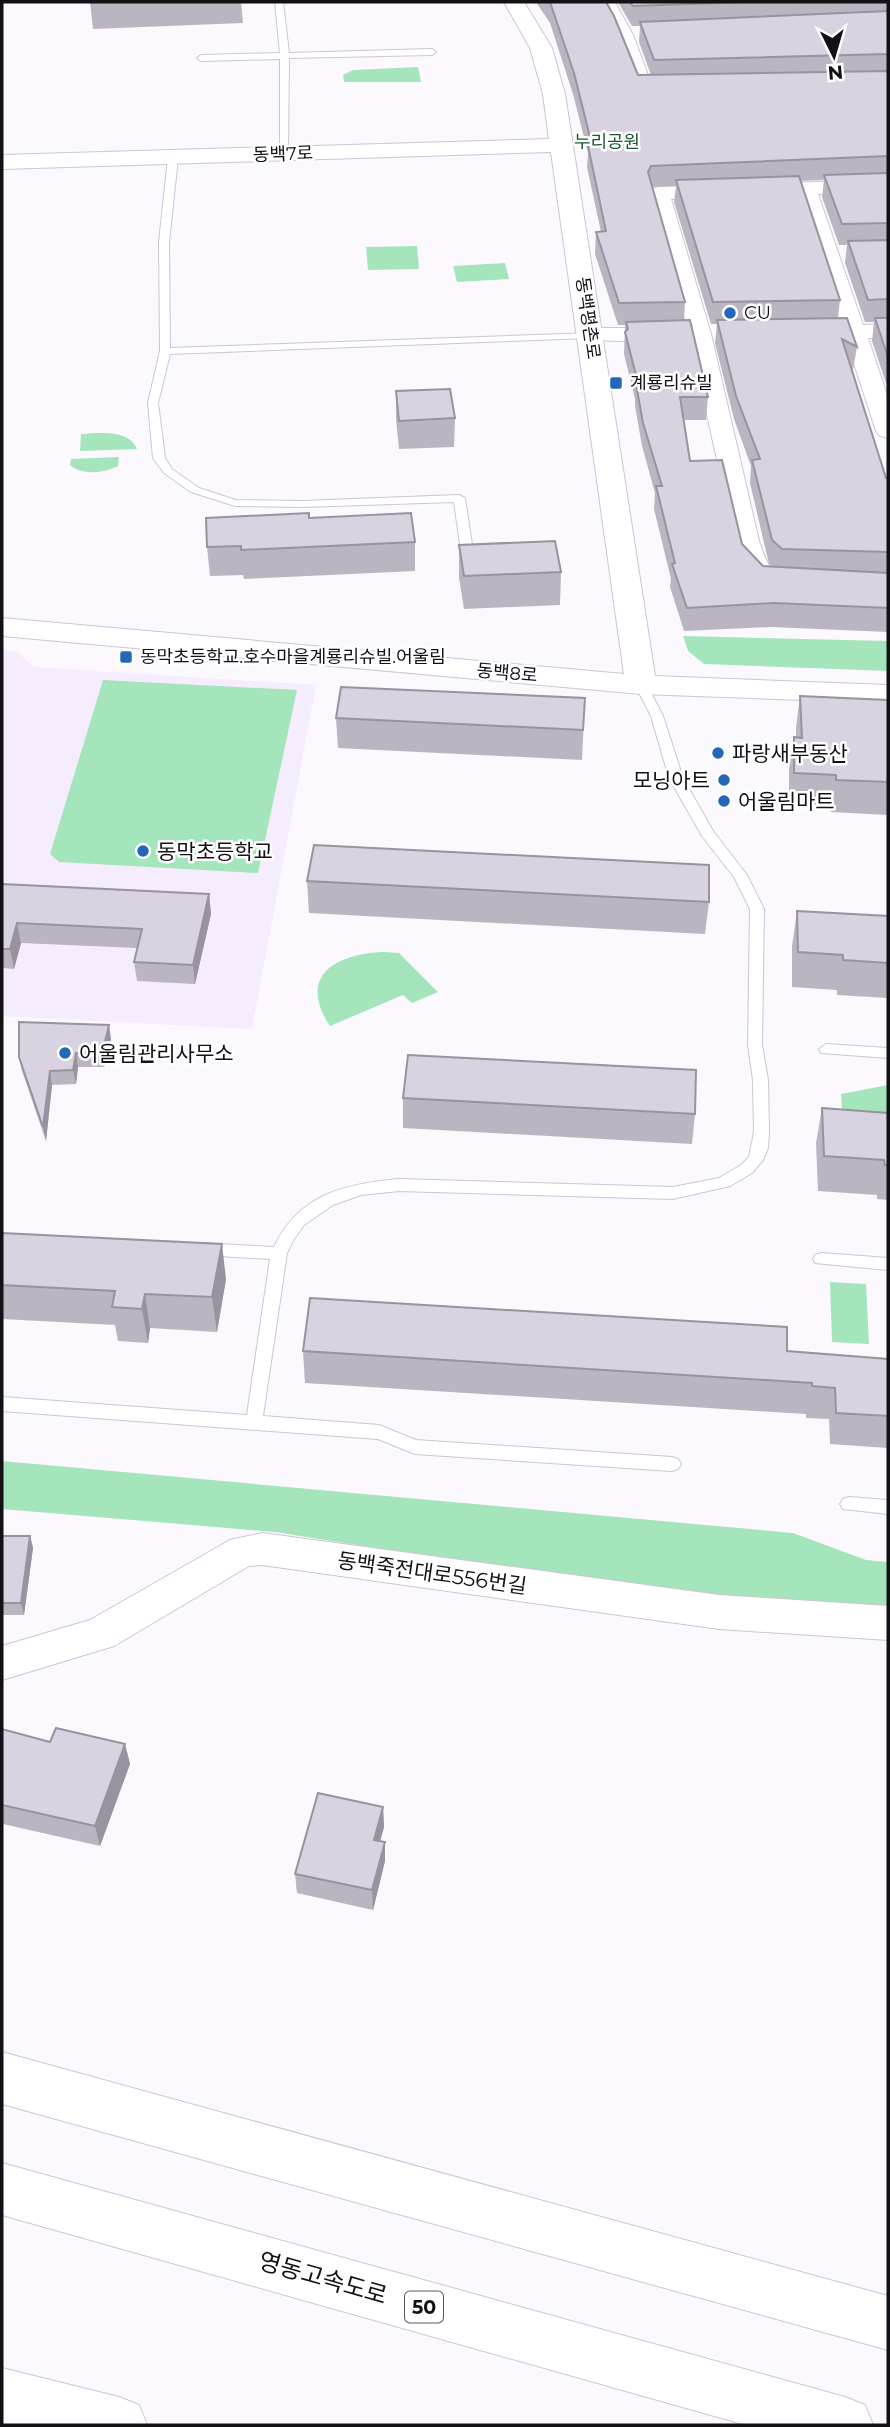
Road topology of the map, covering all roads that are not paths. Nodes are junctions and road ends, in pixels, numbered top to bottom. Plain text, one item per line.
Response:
1 (279, 2) edge
2 (514, 2) edge
3 (606, 2) edge
4 (432, 52) dead end
5 (286, 55) junction
6 (201, 58) dead end
7 (685, 88) edge
8 (564, 145) junction
9 (283, 153) junction
10 (173, 158) junction
11 (2, 162) edge
12 (888, 186) edge
13 (806, 188) junction
14 (830, 254) junction
15 (853, 254) edge
16 (888, 331) edge
17 (855, 332) junction
18 (790, 333) edge
19 (699, 334) junction
20 (725, 334) edge
21 (590, 335) junction
22 (165, 351) junction
23 (884, 405) edge
24 (888, 431) edge
25 (467, 551) edge
26 (797, 583) edge
27 (2, 627) edge
28 (641, 685) junction
29 (888, 694) edge
30 (826, 1049) dead end
31 (888, 1053) edge
32 (182, 1248) edge
33 (279, 1253) junction
34 (821, 1259) dead end
35 (888, 1264) edge
36 (2, 1404) edge
37 (254, 1423) junction
38 (672, 1464) dead end
39 (849, 1504) dead end
40 (888, 1507) edge
41 (888, 1623) edge
42 (2, 1663) edge
43 (2, 2078) edge
44 (2, 2189) edge
45 (888, 2323) edge
46 (2, 2396) edge
47 (119, 2425) edge
48 (845, 2425) edge

1 - 5 lane
2 - 8 main road, 동백평촌로
3 - 7 street
4 - 5 lane
5 - 6 lane
5 - 9 lane
8 - 9 main road, 동백7로
8 - 21 main road, 동백평촌로
9 - 10 main road, 동백7로
10 - 11 main road, 동백7로
10 - 22 lane
12 - 13 street
13 - 14 street
13 - 19 street
14 - 15 street
14 - 17 street
16 - 17 street
17 - 18 street
17 - 23 street
19 - 20 street
19 - 21 street
19 - 26 street
21 - 22 lane
21 - 28 main road, 동백평촌로
22 - 25 lane
23 - 24 street
27 - 28 main road, 동백8로
28 - 29 main road, 동백8로
28 - 33 lane
30 - 31 lane
32 - 33 lane
33 - 37 lane
34 - 35 lane
36 - 37 lane
37 - 38 lane
39 - 40 lane
41 - 42 street, 동백죽전대로556번길
43 - 45 main road
44 - 48 main road, 영동고속도로 / 50
46 - 47 main road

